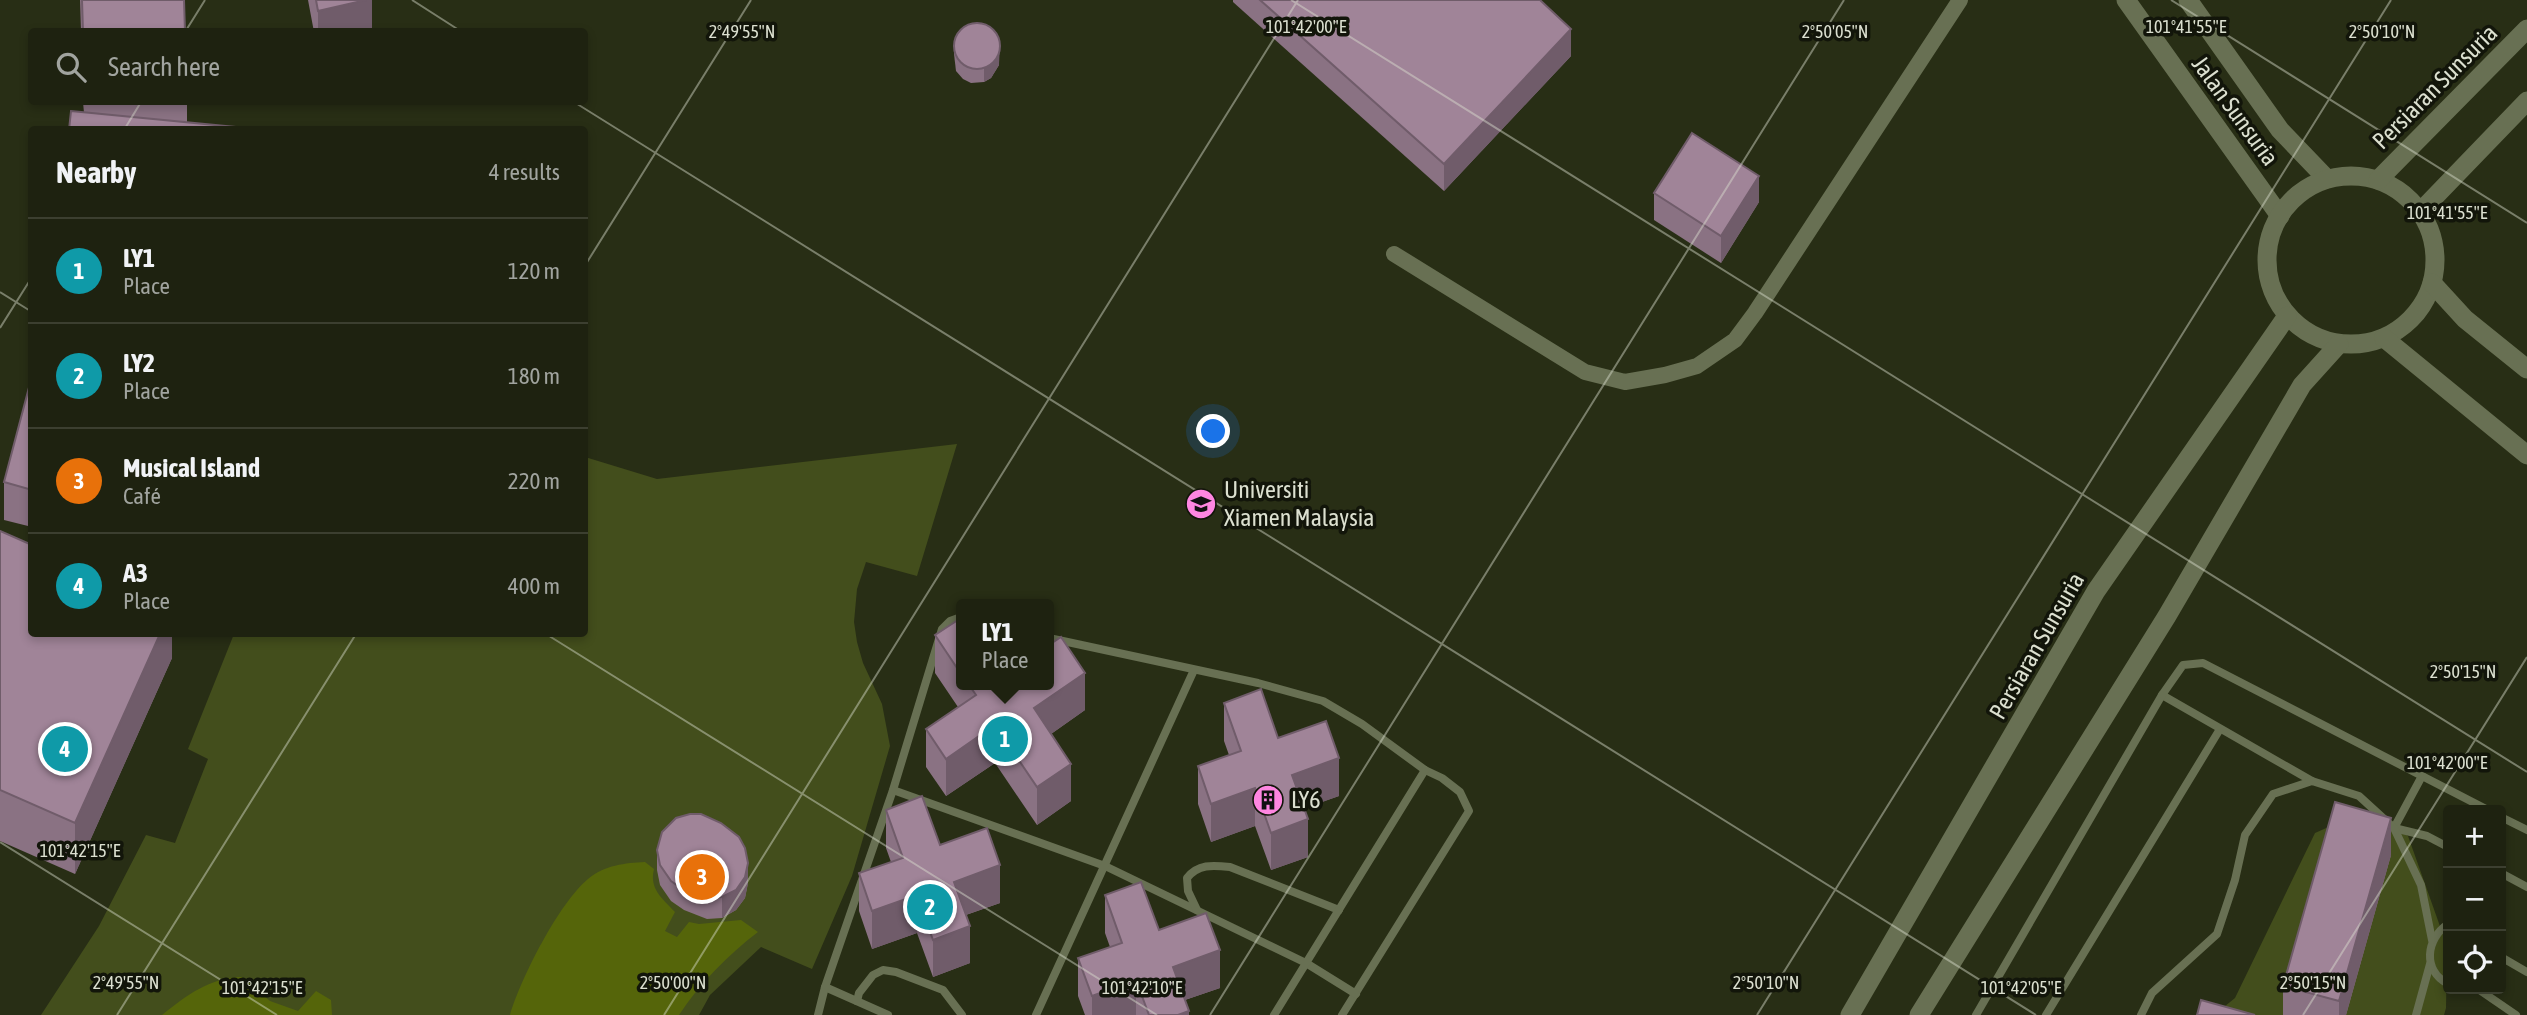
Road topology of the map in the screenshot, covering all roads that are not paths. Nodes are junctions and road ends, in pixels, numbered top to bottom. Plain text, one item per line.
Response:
1 (1960, 0) edge
2 (2126, 0) edge
3 (2188, 0) edge
4 (2527, 29) edge
5 (2527, 101) edge
6 (2327, 179) junction
7 (2378, 180) junction
8 (2420, 212) junction
9 (2280, 216) junction
10 (1394, 254) dead end
11 (2432, 284) junction
12 (2287, 316) junction
13 (2384, 338) junction
14 (2339, 344) junction
15 (2527, 369) edge
16 (2527, 455) edge
17 (956, 619) edge
18 (1054, 639) edge
19 (1194, 670) junction
20 (2162, 695) junction
21 (2220, 729) junction
22 (1425, 770) junction
23 (2422, 776) junction
24 (2312, 781) junction
25 (892, 790) junction
26 (2478, 805) edge
27 (2506, 820) edge
28 (2394, 828) junction
29 (2527, 830) edge
30 (2443, 844) edge
31 (1105, 866) junction
32 (2506, 876) edge
33 (2527, 887) edge
34 (1197, 910) junction
35 (1339, 910) junction
36 (2443, 928) edge
37 (2432, 940) junction
38 (2506, 960) edge
39 (2430, 962) junction
40 (1306, 963) junction
41 (2527, 972) edge
42 (2443, 980) edge
43 (825, 987) junction
44 (1356, 994) junction
45 (2485, 994) edge
46 (857, 1001) junction
47 (818, 1015) edge
48 (888, 1015) edge
49 (962, 1015) edge
50 (1035, 1015) edge
51 (1274, 1015) edge
52 (1342, 1015) edge
53 (1850, 1015) edge
54 (1919, 1015) edge
55 (1976, 1015) edge
56 (2046, 1015) edge
57 (2141, 1015) edge
58 (2416, 1015) edge
59 (2516, 1015) edge

1 - 10 street
2 - 9 street, Jalan Sunsuria
3 - 6 street, Jalan Sunsuria
4 - 7 street, Persiaran Sunsuria
5 - 8 street
6 - 7 street
6 - 9 street
7 - 8 street
8 - 11 street
9 - 12 street
11 - 13 street
11 - 15 street
12 - 14 street
12 - 53 street, Persiaran Sunsuria
13 - 14 street
13 - 16 street
14 - 54 street
17 - 25 lane
18 - 19 lane
19 - 22 lane
19 - 31 lane
20 - 21 lane
20 - 23 lane
20 - 55 lane
21 - 24 lane
21 - 56 lane
22 - 35 lane
22 - 44 lane
23 - 26 lane
23 - 28 lane
24 - 28 lane
24 - 57 lane
25 - 31 lane
25 - 43 lane
27 - 29 lane
28 - 30 lane
28 - 37 lane
31 - 34 lane
31 - 50 lane
32 - 33 lane
34 - 35 lane
34 - 40 lane
35 - 40 lane
36 - 37 lane
37 - 39 lane
38 - 41 lane
39 - 42 lane
39 - 58 lane
40 - 44 lane
40 - 51 lane
43 - 46 lane
43 - 47 lane
44 - 52 lane
45 - 59 lane
46 - 48 lane
46 - 49 lane

